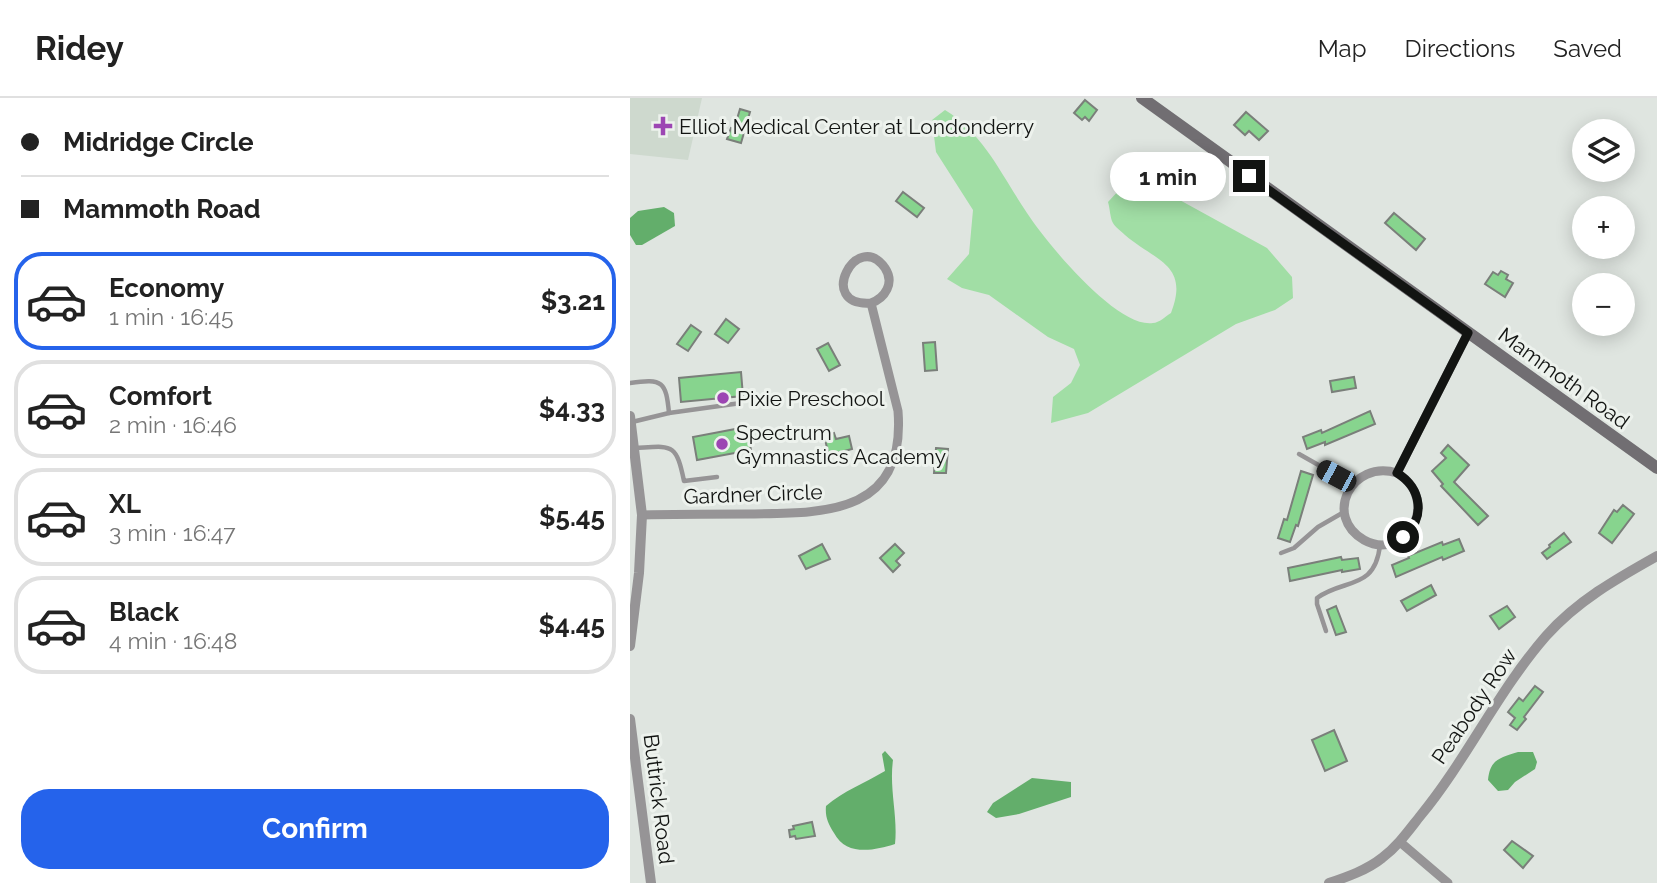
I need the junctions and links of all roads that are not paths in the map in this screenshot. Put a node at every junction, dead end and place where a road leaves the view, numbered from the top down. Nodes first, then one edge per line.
1 (1142, 98) edge
2 (871, 303) junction
3 (1468, 333) junction
4 (630, 383) edge
5 (741, 403) dead end
6 (669, 413) junction
7 (631, 419) edge
8 (635, 447) junction
9 (1299, 454) dead end
10 (1657, 468) edge
11 (1397, 473) junction
12 (717, 477) dead end
13 (1352, 484) junction
14 (1345, 512) junction
15 (642, 514) junction
16 (1381, 544) junction
17 (1282, 553) dead end
18 (1657, 556) edge
19 (1326, 631) dead end
20 (630, 646) edge
21 (630, 719) edge
22 (1400, 842) junction
23 (651, 883) edge
24 (1329, 883) edge
25 (1448, 883) edge

1 - 3 main road, Mammoth Road
2 - 2 street
2 - 15 street, Gardner Circle
3 - 10 main road, Mammoth Road
3 - 11 street
4 - 6 lane
5 - 6 lane
6 - 7 lane
7 - 8 street
8 - 12 lane
8 - 15 street
9 - 13 lane
11 - 13 street
11 - 16 street
13 - 14 street
14 - 16 street
14 - 17 lane
15 - 20 street
16 - 19 lane
18 - 22 street, Peabody Row
21 - 23 street, Buttrick Road
22 - 24 street, Peabody Row
22 - 25 street

